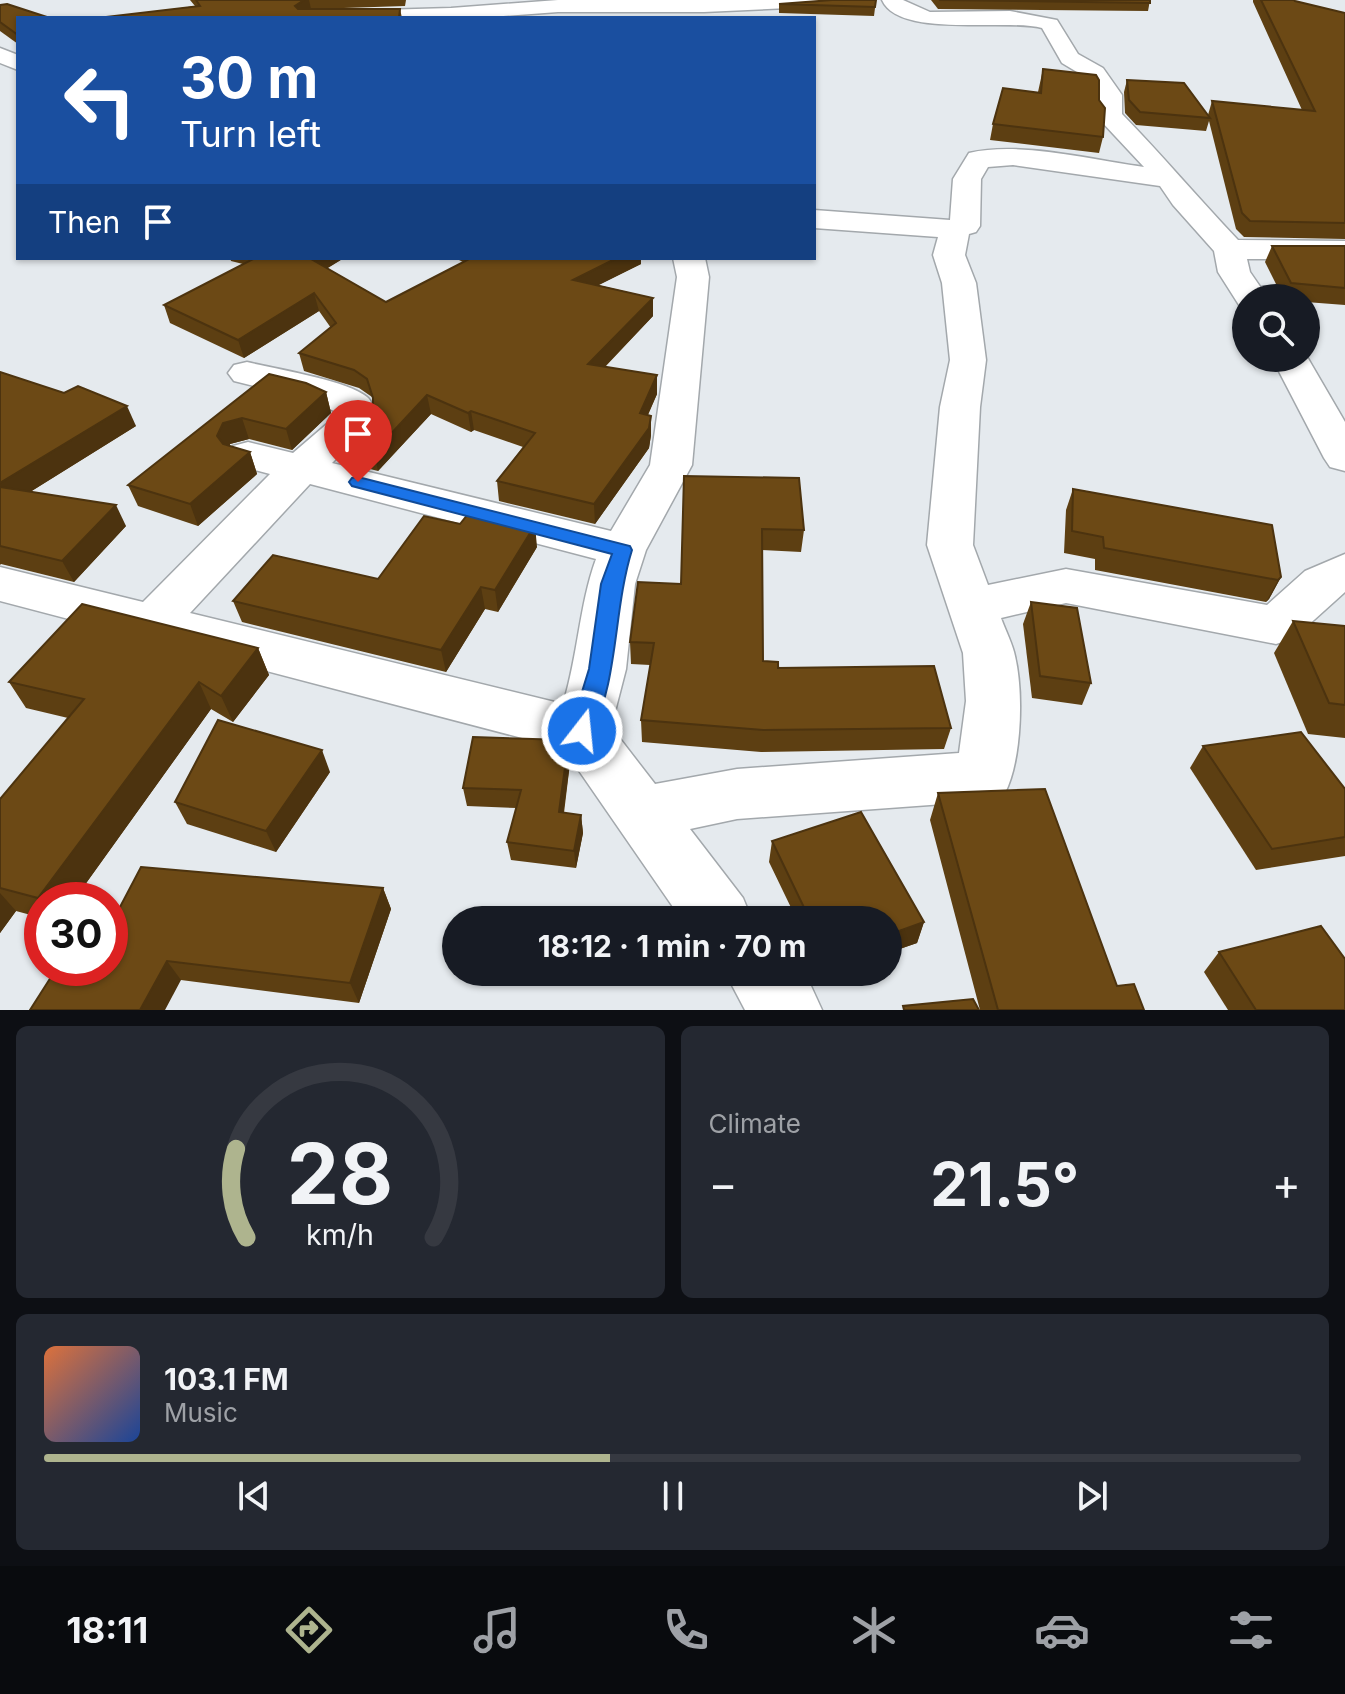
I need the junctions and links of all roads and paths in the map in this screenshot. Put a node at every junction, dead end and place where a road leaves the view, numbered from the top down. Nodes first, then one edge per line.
1 (831, 0) edge
2 (921, 0) edge
3 (884, 1) edge
4 (560, 8) edge
5 (348, 16) edge
6 (1170, 179) junction
7 (816, 219) edge
8 (955, 229) junction
9 (1229, 249) junction
10 (1345, 250) edge
11 (689, 260) edge
12 (1242, 284) edge
13 (1298, 372) edge
14 (247, 373) dead end
15 (248, 455) edge
16 (1345, 458) edge
17 (299, 467) junction
18 (623, 550) junction
19 (1345, 571) edge
20 (0, 584) edge
21 (972, 606) junction
22 (152, 624) junction
23 (582, 731) junction
24 (640, 813) junction
25 (710, 906) edge
26 (769, 986) edge
27 (787, 1010) edge

1 - 4 street
2 - 3 street
3 - 6 street
4 - 5 street
6 - 8 street
6 - 9 street
7 - 8 street
8 - 21 street
9 - 10 street
9 - 12 street
11 - 18 street
13 - 16 street
14 - 17 street
15 - 17 street
17 - 18 street
17 - 22 street
18 - 23 street
19 - 21 street
20 - 22 street
21 - 24 street
22 - 23 street
23 - 24 street
24 - 25 street
26 - 27 street

